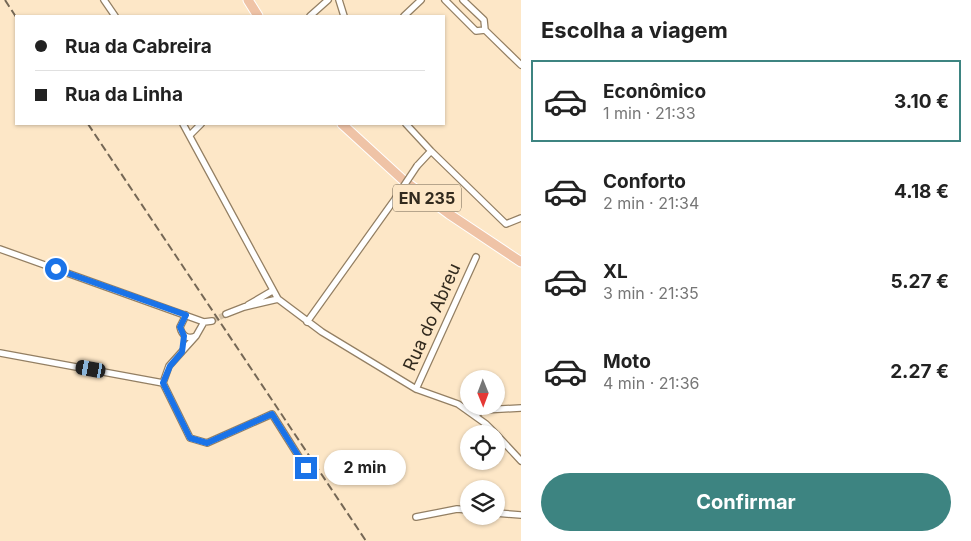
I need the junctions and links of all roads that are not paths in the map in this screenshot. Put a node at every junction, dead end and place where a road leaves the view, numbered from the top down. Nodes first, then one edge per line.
1 (104, 0) edge
2 (248, 0) edge
3 (328, 0) edge
4 (339, 0) edge
5 (421, 0) edge
6 (445, 0) edge
7 (463, 0) edge
8 (114, 15) edge
9 (257, 15) edge
10 (311, 15) edge
11 (344, 15) edge
12 (405, 15) edge
13 (485, 30) junction
14 (521, 65) edge
15 (184, 125) edge
16 (200, 125) edge
17 (343, 125) edge
18 (407, 125) edge
19 (190, 135) junction
20 (431, 151) junction
21 (521, 218) edge
22 (0, 249) edge
23 (476, 257) dead end
24 (521, 262) edge
25 (272, 291) junction
26 (278, 300) junction
27 (244, 307) junction
28 (226, 314) tunnel mouth
29 (186, 315) junction
30 (212, 321) tunnel mouth
31 (204, 322) junction
32 (308, 322) junction
33 (184, 336) junction
34 (196, 336) junction
35 (182, 352) junction
36 (0, 353) edge
37 (163, 383) junction
38 (416, 389) junction
39 (460, 405) edge
40 (521, 408) edge
41 (505, 409) edge
42 (474, 415) edge
43 (487, 425) edge
44 (505, 444) edge
45 (521, 461) edge
46 (306, 468) dead end
47 (460, 509) edge
48 (505, 514) edge
49 (521, 515) edge
50 (416, 517) dead end

1 - 8 street
2 - 9 main road
3 - 10 street
4 - 11 street
5 - 12 street
6 - 13 street
7 - 13 street
13 - 14 street
15 - 19 street
16 - 19 street
17 - 24 main road, EN 235
18 - 20 street
19 - 25 street
20 - 21 street
20 - 32 street, bridge
22 - 29 street
23 - 38 street, Rua do Abreu
25 - 26 street
25 - 27 street
26 - 27 street
26 - 32 street
27 - 28 street
29 - 31 street
29 - 33 street
30 - 31 street
31 - 34 street
32 - 38 street
33 - 34 street
33 - 35 street
34 - 35 street
35 - 37 street
36 - 37 street
37 - 46 street
38 - 39 street
40 - 41 street
42 - 43 street
44 - 45 street
47 - 50 street
48 - 49 street

